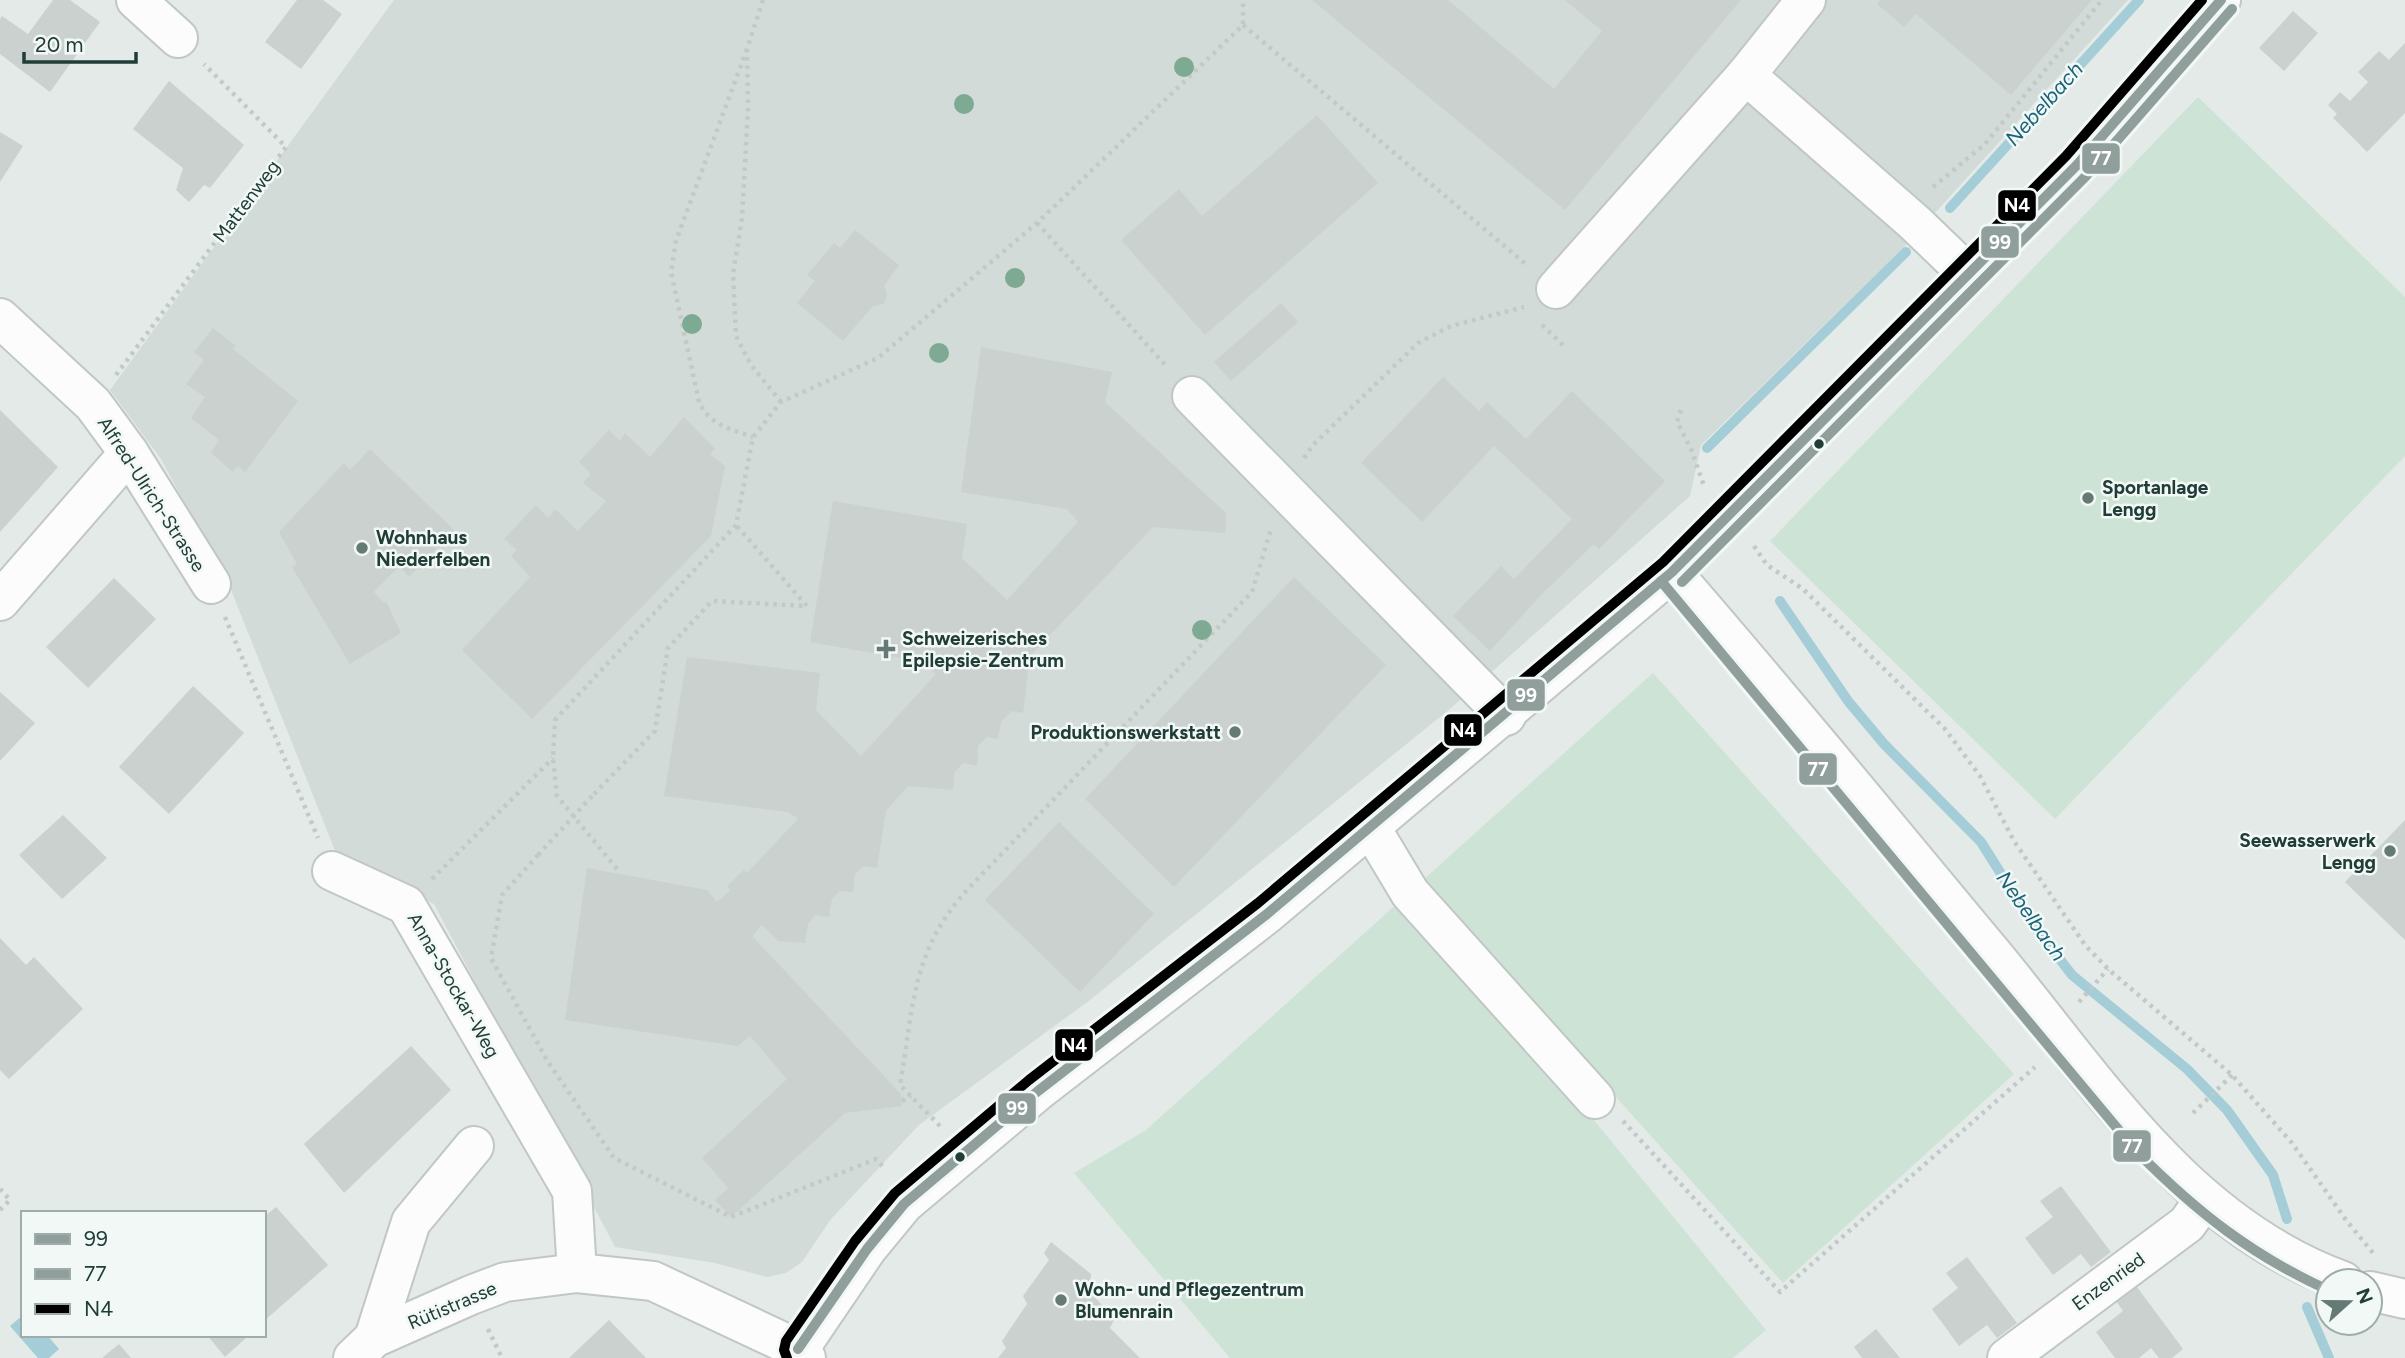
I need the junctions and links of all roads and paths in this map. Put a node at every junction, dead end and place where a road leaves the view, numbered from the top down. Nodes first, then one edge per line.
1 (136, 0) edge
2 (763, 0) edge
3 (1244, 0) edge
4 (1805, 0) edge
5 (2102, 0) edge
6 (2221, 0) edge
7 (1243, 25) junction
8 (178, 38) joint
9 (747, 49) junction
10 (1746, 75) junction
11 (1932, 187) dead end
12 (1037, 223) junction
13 (1968, 274) junction
14 (1556, 289) junction
15 (0, 318) edge
16 (1549, 332) dead end
17 (1564, 346) dead end
18 (114, 378) dead end
19 (1192, 396) joint
20 (781, 402) junction
21 (1681, 410) dead end
22 (753, 437) junction
23 (129, 453) junction
24 (1283, 491) junction
25 (1706, 494) dead end
26 (736, 525) junction
27 (1754, 546) dead end
28 (1672, 572) junction
29 (211, 584) joint
30 (0, 601) edge
31 (1506, 716) junction
32 (553, 758) junction
33 (1371, 828) junction
34 (617, 869) dead end
35 (332, 871) joint
36 (406, 905) junction
37 (2108, 969) junction
38 (2077, 1004) dead end
39 (2026, 1075) dead end
40 (2232, 1075) junction
41 (911, 1096) junction
42 (1595, 1099) joint
43 (902, 1101) dead end
44 (2193, 1113) dead end
45 (942, 1128) dead end
46 (474, 1146) dead end
47 (890, 1175) dead end
48 (0, 1189) edge
49 (2204, 1200) junction
50 (0, 1210) edge
51 (2314, 1267) edge
52 (2371, 1267) edge
53 (577, 1273) junction
54 (2384, 1283) edge
55 (2405, 1299) edge
56 (485, 1324) dead end
57 (363, 1348) edge
58 (799, 1355) edge
59 (502, 1358) edge
60 (2007, 1358) edge

1 - 8 street
2 - 9 path
3 - 7 path
4 - 10 street
5 - 11 path
6 - 13 street
7 - 12 path
7 - 14 path
8 - 18 path, Mattenweg
9 - 20 path
9 - 22 path
10 - 13 street
10 - 14 street
12 - 19 path
12 - 20 path
13 - 28 street
14 - 24 path
15 - 23 street, Alfred-Ulrich-Strasse
16 - 17 path
19 - 24 street
20 - 22 path
21 - 25 path
22 - 26 path
23 - 29 street, Alfred-Ulrich-Strasse
23 - 30 street
24 - 31 street
24 - 41 path
26 - 32 path
26 - 47 path, bridge
27 - 37 path
28 - 31 street
28 - 49 street
29 - 35 path
31 - 33 street
32 - 34 path
32 - 36 path
33 - 42 street
33 - 58 street
35 - 36 street, Anna-Stockar-Weg
36 - 53 street, Anna-Stockar-Weg
37 - 38 path
37 - 40 path
39 - 42 path
40 - 44 path
40 - 52 path
41 - 43 path
41 - 45 path
46 - 57 street
48 - 50 path
49 - 51 street
49 - 60 street, Enzenried
53 - 57 street, Rütistrasse
53 - 58 street, Rütistrasse
54 - 55 street
56 - 59 path

